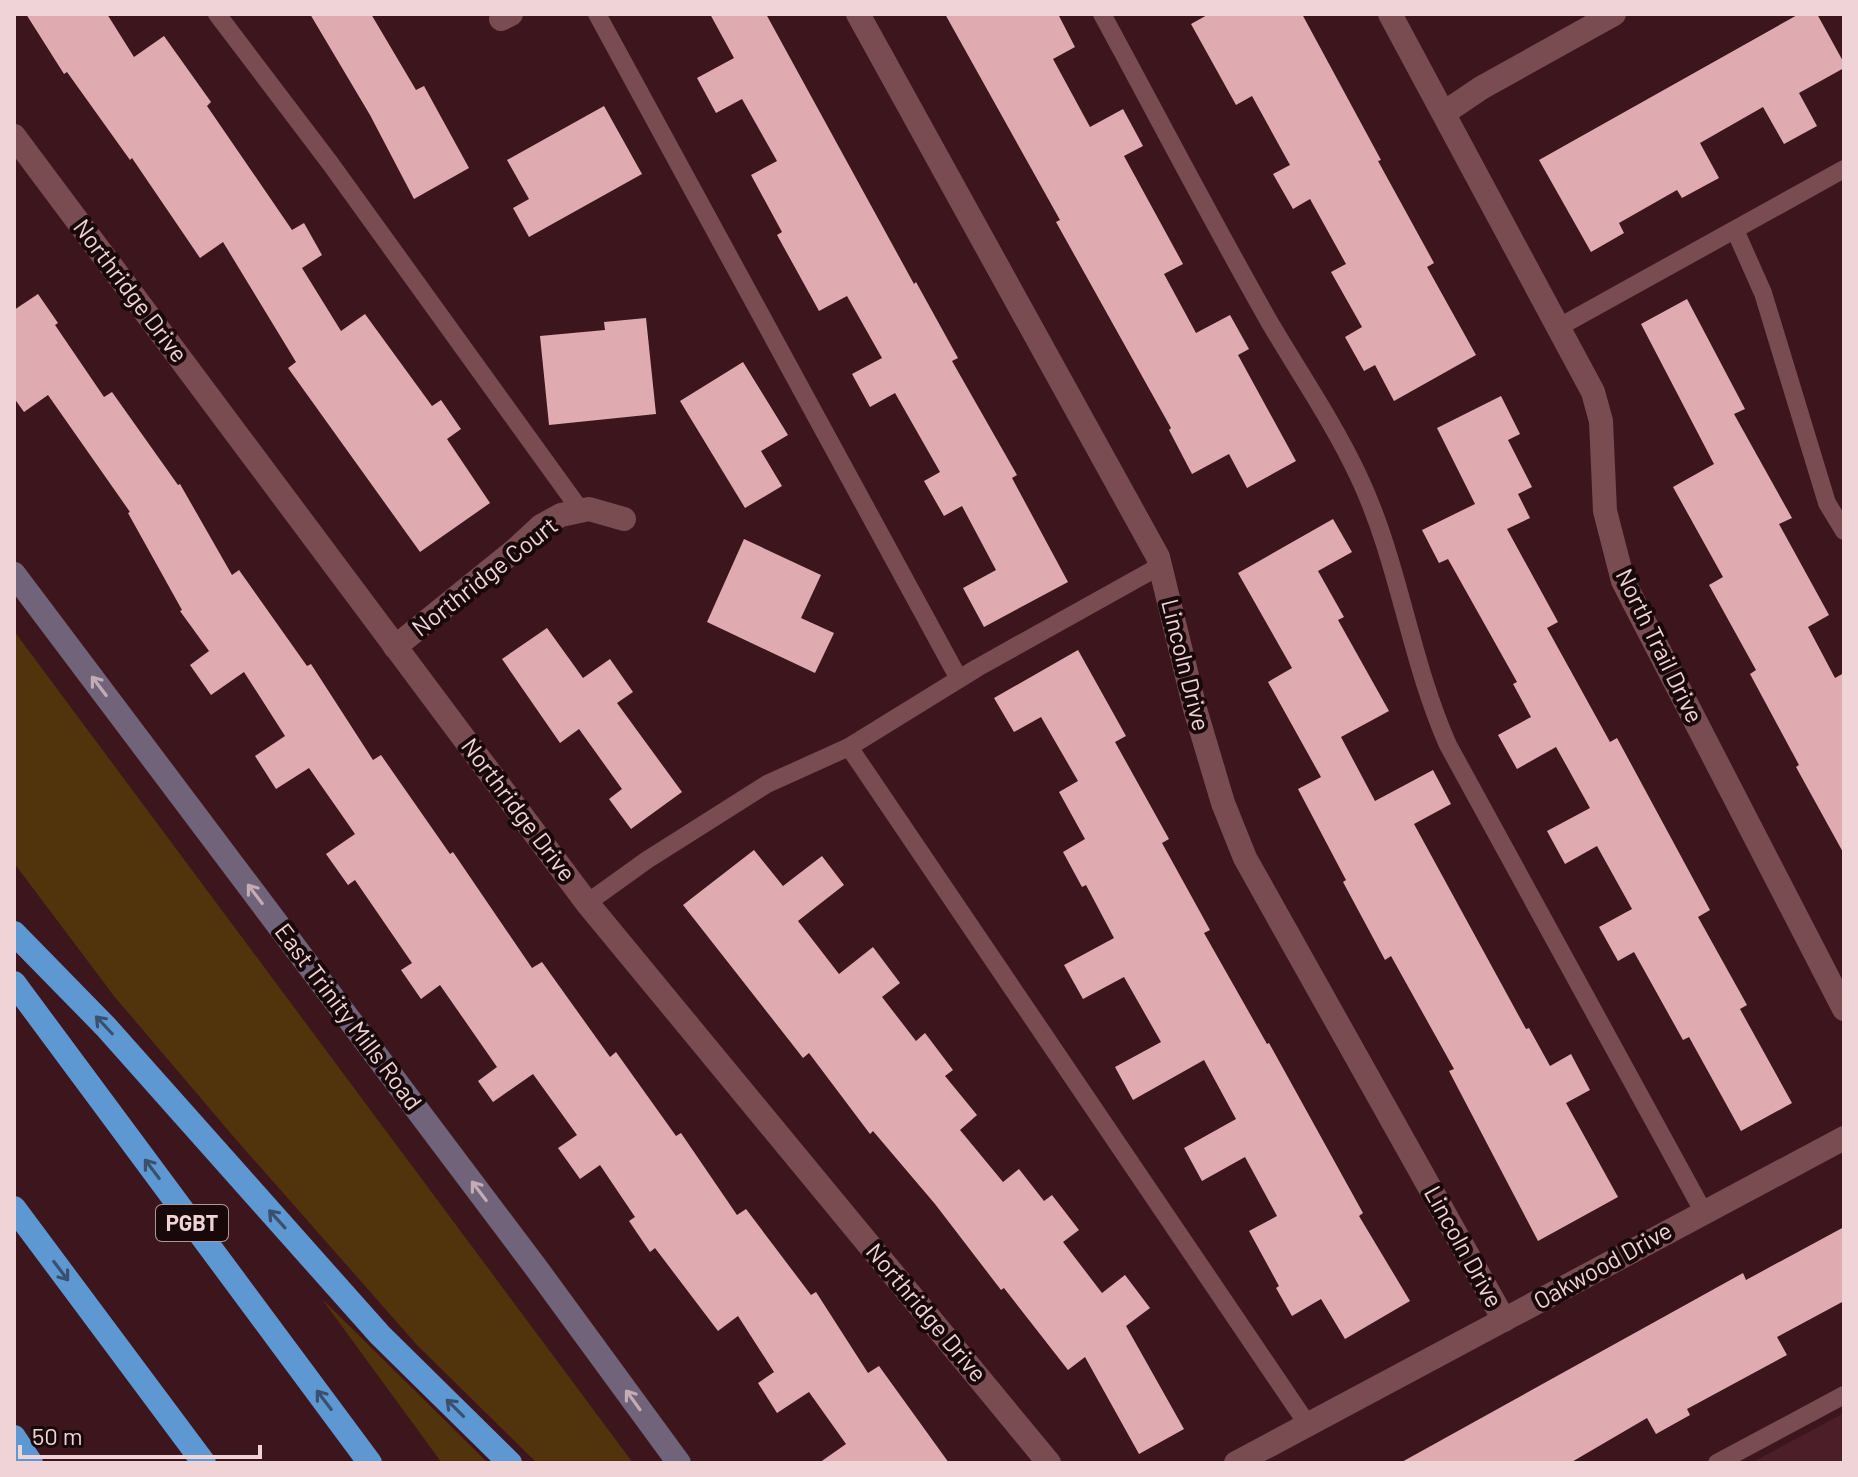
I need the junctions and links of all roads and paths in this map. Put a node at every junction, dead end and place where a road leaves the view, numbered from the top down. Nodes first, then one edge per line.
1 (217, 14) edge
2 (597, 14) edge
3 (858, 14) edge
4 (1102, 14) edge
5 (1390, 14) edge
6 (1614, 14) edge
7 (1444, 113) junction
8 (14, 136) edge
9 (1844, 169) edge
10 (1735, 230) junction
11 (1559, 327) junction
12 (581, 511) junction
13 (624, 519) dead end
14 (1844, 531) edge
15 (1160, 566) junction
16 (14, 574) edge
17 (395, 647) junction
18 (959, 679) junction
19 (849, 747) junction
20 (587, 903) junction
21 (14, 933) edge
22 (14, 983) edge
23 (1844, 1009) edge
24 (1844, 1138) edge
25 (14, 1208) edge
26 (1703, 1211) junction
27 (1504, 1320) junction
28 (1844, 1395) edge
29 (1308, 1425) junction
30 (14, 1437) edge
31 (31, 1463) edge
32 (204, 1463) edge
33 (370, 1463) edge
34 (510, 1463) edge
35 (679, 1463) edge
36 (1049, 1463) edge
37 (1236, 1463) edge
38 (1717, 1463) edge

1 - 12 lane
2 - 18 lane
3 - 15 street, Lincoln Drive
4 - 26 lane
5 - 7 street, North Trail Drive
6 - 7 street
7 - 11 street, North Trail Drive
8 - 17 street, Northridge Drive
9 - 10 lane
10 - 11 lane
10 - 14 lane
11 - 23 street, North Trail Drive
12 - 13 street, Northridge Court
12 - 17 street, Northridge Court
15 - 18 lane
15 - 27 street, Lincoln Drive
35 -> 16 main road, East Trinity Mills Road
17 - 20 street, Northridge Drive
18 - 19 lane
19 - 20 lane
19 - 29 lane
20 - 36 street, Northridge Drive
34 -> 21 highway
33 -> 22 highway, PGBT
24 - 26 street, Oakwood Drive
25 -> 32 highway
26 - 27 street, Oakwood Drive
27 - 29 street, Oakwood Drive
28 - 38 lane
29 - 37 street, Oakwood Drive
30 - 31 highway

